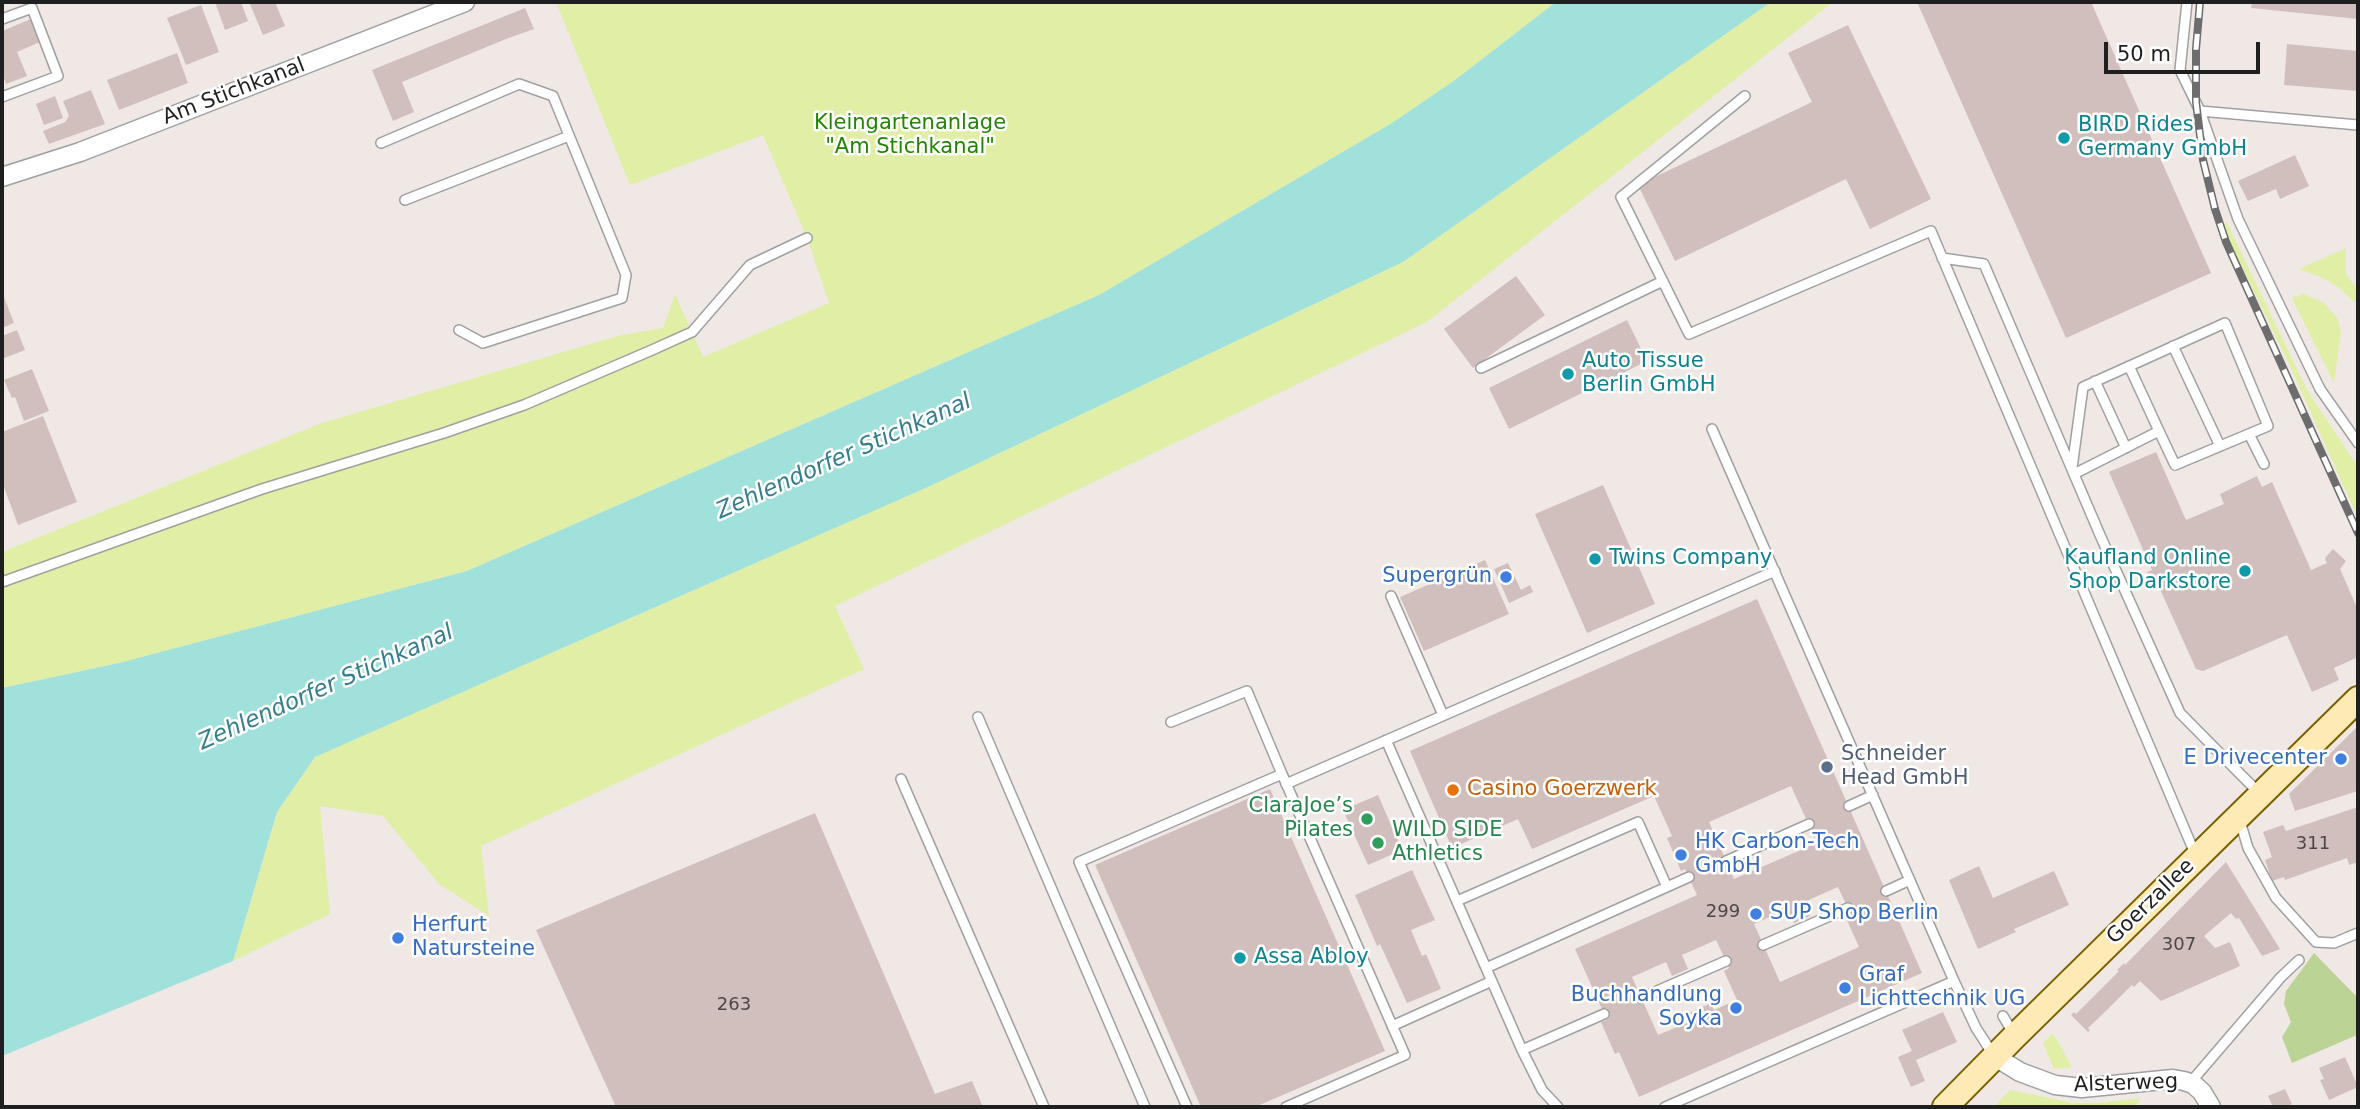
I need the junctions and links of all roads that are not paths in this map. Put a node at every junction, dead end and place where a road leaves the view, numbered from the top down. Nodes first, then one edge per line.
1 (465, 2) edge
2 (2187, 2) edge
3 (2, 19) edge
4 (1745, 96) dead end
5 (2, 97) edge
6 (2200, 111) junction
7 (2358, 125) edge
8 (569, 136) junction
9 (381, 143) dead end
10 (2, 177) edge
11 (405, 200) dead end
12 (807, 238) dead end
13 (1942, 258) junction
14 (1663, 281) junction
15 (459, 330) dead end
16 (2173, 346) junction
17 (2129, 366) junction
18 (1481, 368) dead end
19 (2095, 381) junction
20 (1712, 429) dead end
21 (2160, 431) junction
22 (2249, 434) junction
23 (2358, 443) edge
24 (2220, 446) junction
25 (2126, 448) junction
26 (2264, 464) dead end
27 (2073, 472) junction
28 (1775, 571) junction
29 (2, 582) edge
30 (1391, 596) dead end
31 (2358, 699) edge
32 (1443, 715) junction
33 (978, 717) dead end
34 (1171, 722) dead end
35 (1386, 740) junction
36 (1282, 774) junction
37 (901, 779) dead end
38 (1286, 783) junction
39 (2260, 794) junction
40 (1873, 796) junction
41 (1849, 806) dead end
42 (2238, 816) junction
43 (1809, 824) dead end
44 (2196, 857) junction
45 (1726, 861) dead end
46 (1689, 877) dead end
47 (1910, 880) junction
48 (1667, 887) junction
49 (1886, 891) dead end
50 (1457, 901) junction
51 (1848, 908) dead end
52 (2358, 933) edge
53 (1763, 944) dead end
54 (2299, 960) dead end
55 (1726, 961) dead end
56 (1486, 968) junction
57 (1492, 981) junction
58 (1954, 981) junction
59 (1641, 998) dead end
60 (1604, 1014) dead end
61 (1392, 1026) junction
62 (1522, 1050) junction
63 (1994, 1056) junction
64 (2190, 1083) junction
65 (1044, 1107) edge
66 (1145, 1107) edge
67 (1187, 1107) edge
68 (1286, 1107) edge
69 (1558, 1107) edge
70 (1665, 1107) edge
71 (1945, 1107) edge
72 (2211, 1107) edge

1 - 10 street, Am Stichkanal
2 - 6 lane
3 - 5 lane
4 - 14 lane
6 - 7 lane
6 - 23 lane
8 - 9 lane
8 - 11 lane
8 - 15 lane
12 - 29 lane
13 - 14 lane
13 - 27 lane
13 - 44 lane
14 - 18 lane
16 - 17 lane
16 - 22 lane
16 - 24 lane
17 - 19 lane
17 - 21 lane
19 - 25 lane
19 - 27 lane
20 - 28 lane
21 - 24 lane
21 - 25 lane
22 - 24 lane
22 - 26 lane
25 - 27 lane
27 - 39 lane
28 - 32 lane
28 - 40 lane
30 - 32 lane
31 - 39 main road, Goerzallee
32 - 35 lane
33 - 66 lane
34 - 36 lane
35 - 38 lane
35 - 50 lane
36 - 38 lane
36 - 67 lane
37 - 65 lane
38 - 61 lane
39 - 42 main road, Goerzallee
40 - 41 lane
40 - 47 lane
42 - 44 main road, Goerzallee
42 - 52 lane
43 - 45 lane
44 - 63 main road, Goerzallee
46 - 48 lane
47 - 49 lane
47 - 58 lane
48 - 50 lane
48 - 56 lane
50 - 56 lane
51 - 53 lane
54 - 64 lane
55 - 59 lane
56 - 57 lane
57 - 61 lane
57 - 62 lane
58 - 63 lane
58 - 70 lane
60 - 62 lane
61 - 68 lane
62 - 69 lane
63 - 64 street, Alsterweg
63 - 71 main road, Goerzallee
64 - 72 street, Alsterweg

